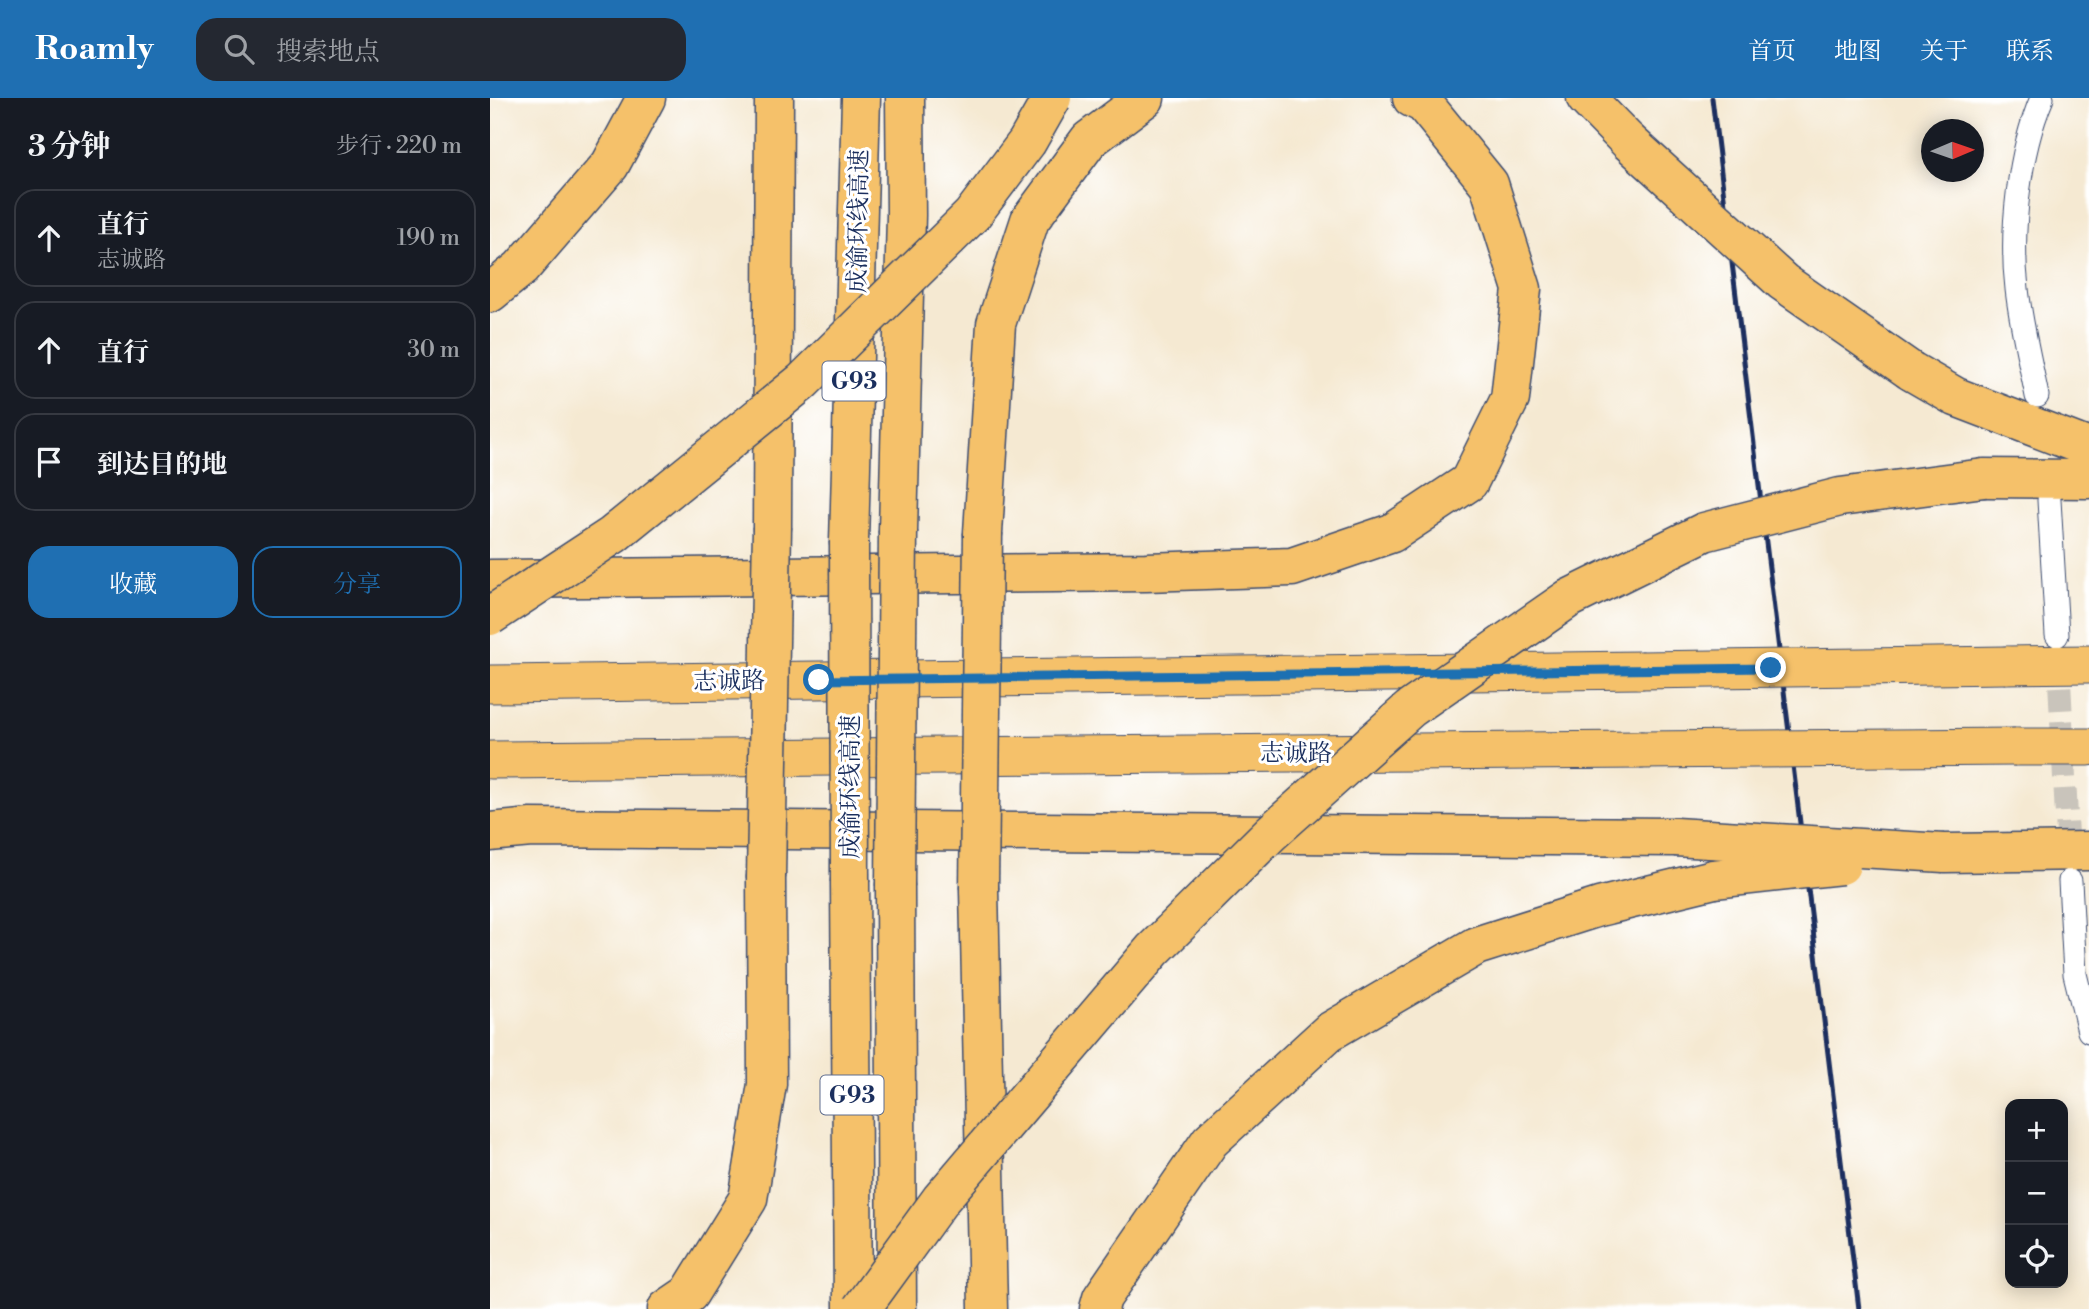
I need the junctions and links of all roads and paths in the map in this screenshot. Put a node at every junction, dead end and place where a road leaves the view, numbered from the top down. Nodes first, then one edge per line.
1 (646, 98) edge
2 (774, 98) edge
3 (861, 98) edge
4 (905, 98) edge
5 (1052, 98) edge
6 (1145, 98) edge
7 (1412, 98) edge
8 (1586, 98) edge
9 (2042, 98) edge
10 (490, 293) edge
11 (2037, 396) dead end
12 (2089, 448) edge
13 (2089, 479) edge
14 (2049, 500) dead end
15 (490, 579) edge
16 (490, 616) edge
17 (2057, 635) tunnel mouth
18 (2089, 664) edge
19 (490, 684) edge
20 (2089, 747) edge
21 (490, 760) edge
22 (490, 832) edge
23 (1944, 853) junction
24 (2080, 866) edge
25 (2089, 1031) edge
26 (667, 1309) edge
27 (853, 1309) edge
28 (861, 1309) edge
29 (897, 1309) edge
30 (988, 1309) edge
31 (1099, 1309) edge

1 - 10 highway
2 - 26 highway, bridge
3 - 27 highway, 成渝环线高速 / G93, bridge
4 - 29 highway, 成渝环线高速 / G93, bridge
5 - 16 highway, bridge
6 - 30 highway, bridge
7 - 15 highway
8 - 12 highway, bridge
9 - 11 street
13 - 28 highway, bridge
14 - 17 street
18 - 19 main road, 志诚路, bridge
20 - 21 main road, 志诚路, bridge
22 - 23 highway, bridge
23 - 24 highway
23 - 31 highway, bridge
24 - 25 street

